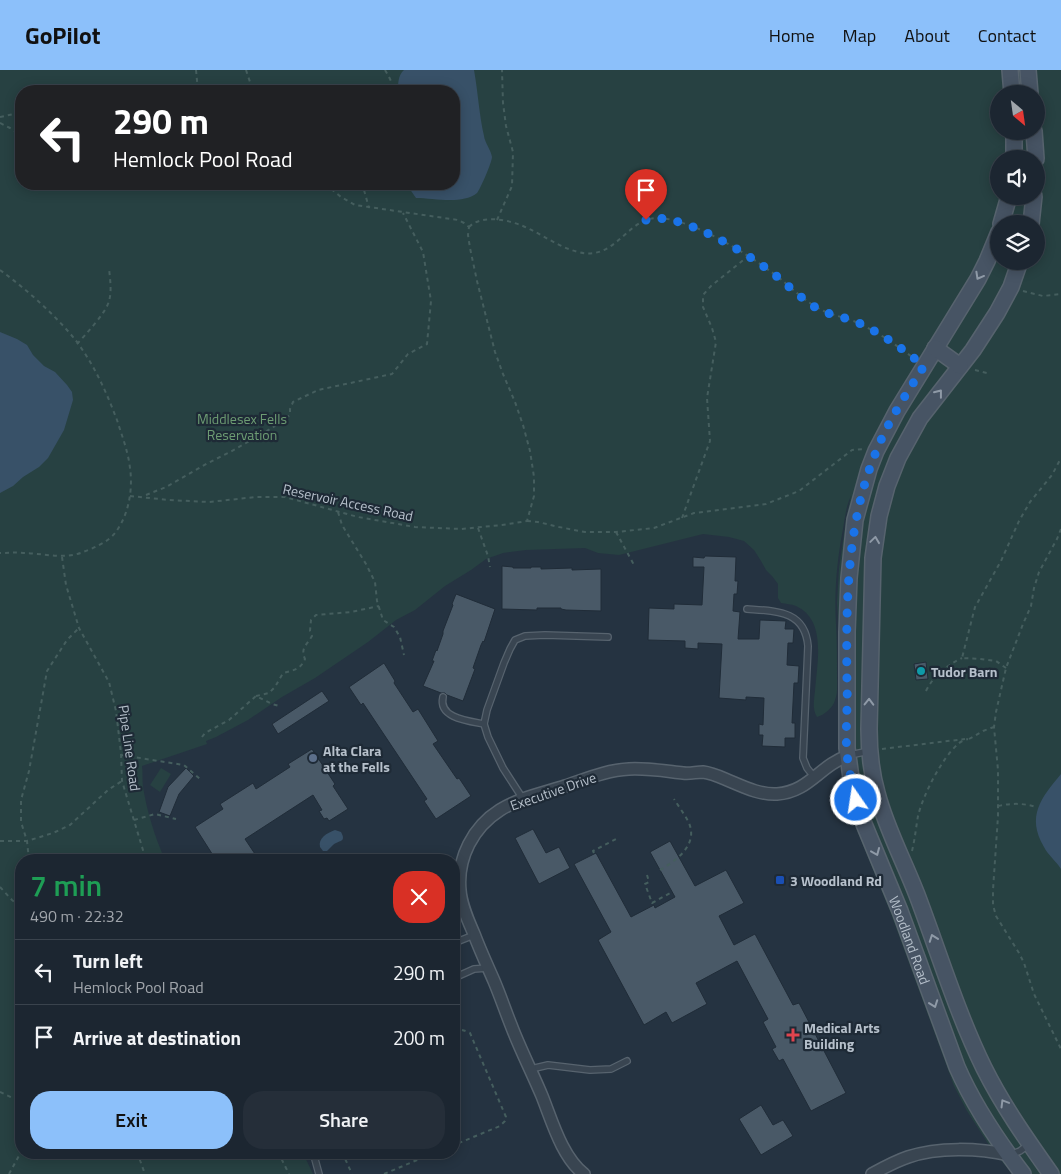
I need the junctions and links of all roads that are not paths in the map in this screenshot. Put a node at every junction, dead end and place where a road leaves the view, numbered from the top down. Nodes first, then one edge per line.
1 (1010, 70) edge
2 (1028, 70) edge
3 (1011, 85) edge
4 (1029, 85) edge
5 (990, 254) edge
6 (1017, 270) edge
7 (935, 348) junction
8 (960, 366) junction
9 (747, 609) dead end
10 (608, 637) dead end
11 (442, 697) dead end
12 (484, 724) junction
13 (869, 751) junction
14 (848, 756) junction
15 (815, 778) junction
16 (523, 800) junction
17 (474, 935) junction
18 (460, 940) edge
19 (488, 968) junction
20 (460, 975) edge
21 (626, 1061) dead end
22 (531, 1069) junction
23 (1030, 1144) junction
24 (1008, 1155) junction
25 (315, 1159) edge
26 (320, 1174) edge
27 (584, 1174) edge
28 (872, 1174) edge
29 (1023, 1174) edge
30 (1051, 1174) edge

1 - 3 main road
2 - 4 main road
5 -> 7 main road, Woodland Road
6 - 8 main road, Woodland Road
7 - 8 main road
7 - 14 main road, Woodland Road
13 -> 8 main road, Woodland Road
9 - 15 lane
10 - 12 lane
11 - 12 lane
12 - 16 lane
13 - 14 lane
23 -> 13 main road, Woodland Road
14 - 15 street, Executive Drive
14 -> 24 main road, Woodland Road
15 - 16 street, Executive Drive
16 - 17 street, Executive Drive
17 - 18 lane
17 - 19 street, Executive Drive
19 - 20 lane
19 - 22 street, Executive Drive
21 - 22 lane
22 - 27 street, Executive Drive
23 - 24 lane
23 - 30 main road, Woodland Road
24 - 28 street
24 - 29 main road, Woodland Road
25 - 26 lane

